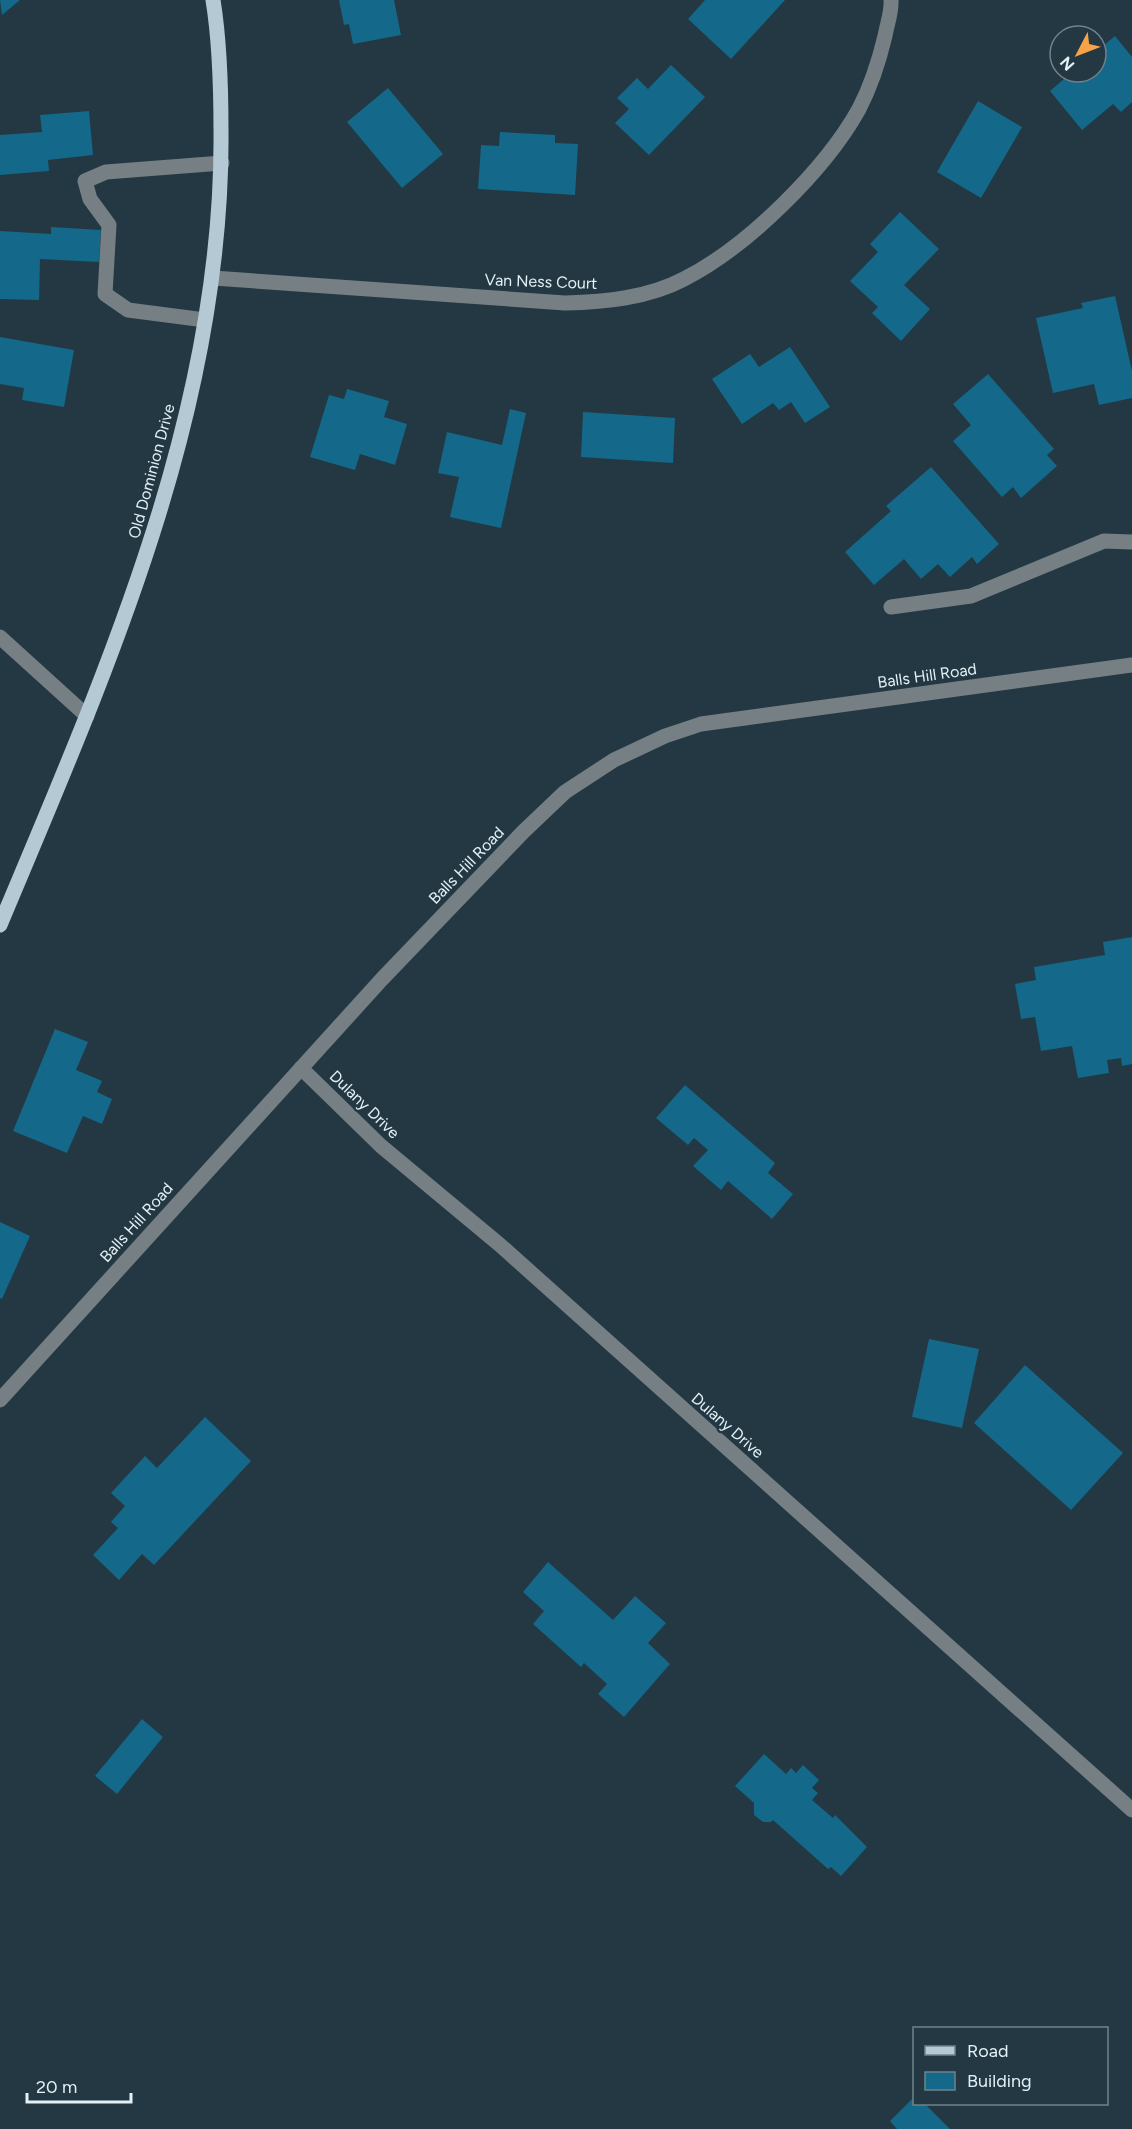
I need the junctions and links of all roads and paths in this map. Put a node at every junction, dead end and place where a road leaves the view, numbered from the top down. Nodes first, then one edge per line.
1 (213, 0) edge
2 (891, 0) edge
3 (222, 163) junction
4 (213, 278) junction
5 (205, 320) junction
6 (1132, 542) edge
7 (891, 607) dead end
8 (0, 636) edge
9 (1132, 665) edge
10 (87, 716) junction
11 (5, 898) edge
12 (0, 925) edge
13 (301, 1068) junction
14 (0, 1400) edge
15 (1132, 1810) edge

1 - 3 main road, Old Dominion Drive
2 - 4 street, Van Ness Court
3 - 4 main road, Old Dominion Drive
3 - 5 street
4 - 5 main road, Old Dominion Drive
5 - 10 main road, Old Dominion Drive
6 - 7 street
8 - 10 street
9 - 13 street, Balls Hill Road
10 - 11 main road, Old Dominion Drive
11 - 12 main road, Old Dominion Drive
13 - 14 street, Balls Hill Road
13 - 15 street, Dulany Drive

